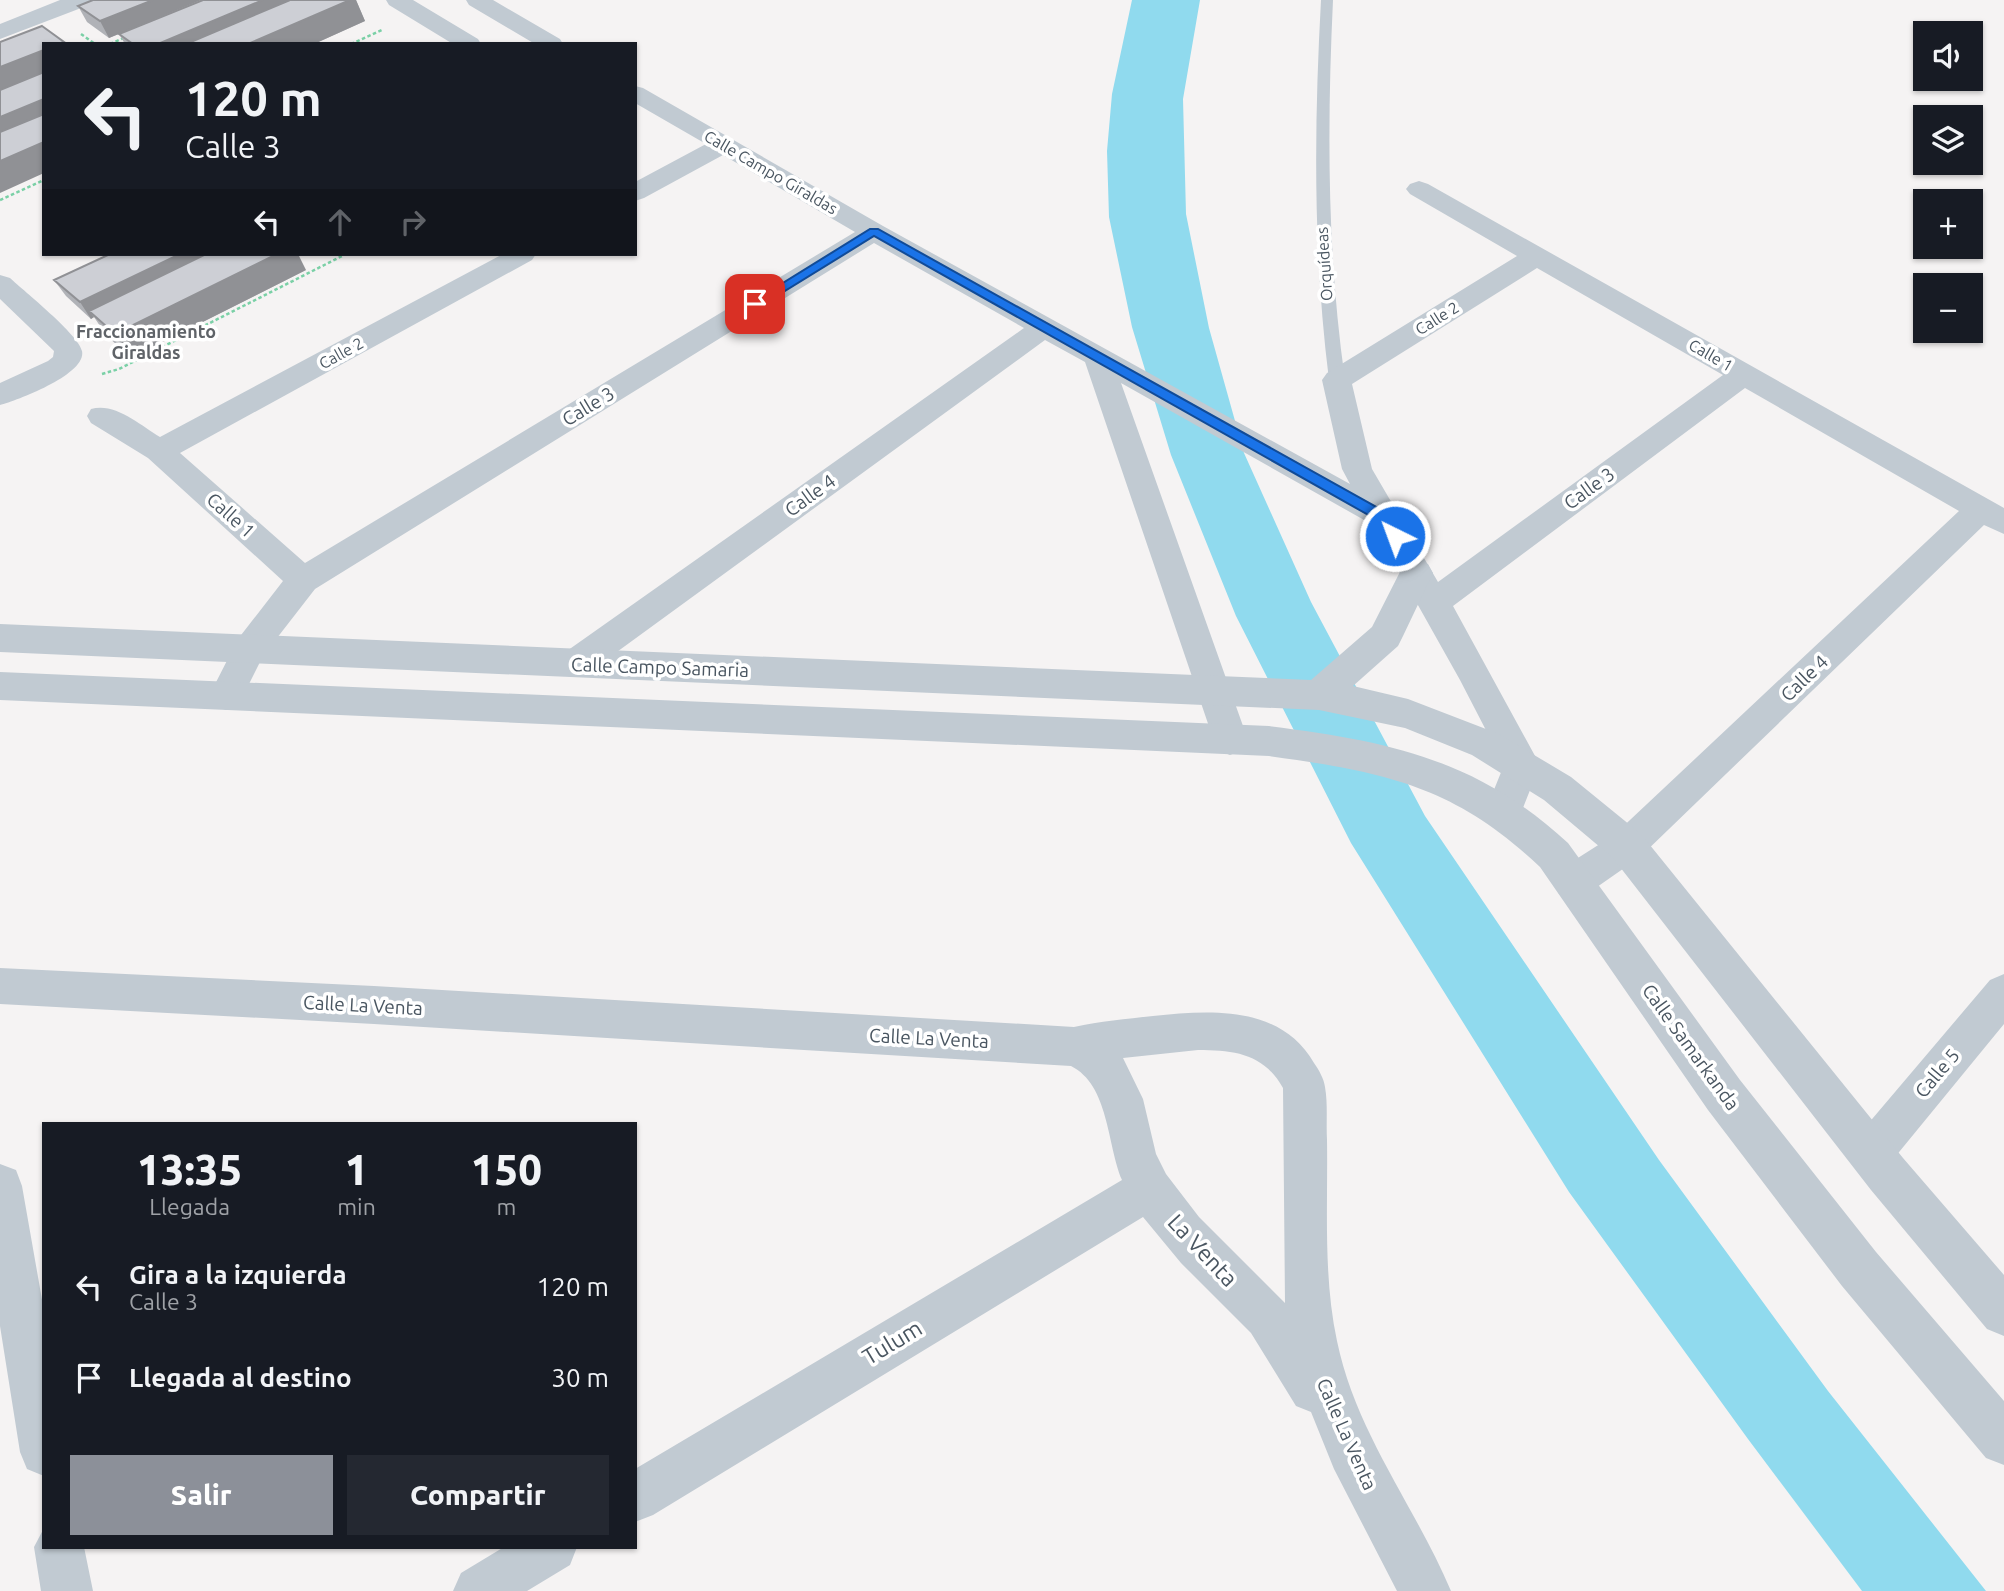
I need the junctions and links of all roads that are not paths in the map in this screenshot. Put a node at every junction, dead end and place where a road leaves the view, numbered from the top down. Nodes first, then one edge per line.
1 (81, 0) edge
2 (397, 0) edge
3 (477, 0) edge
4 (1328, 0) edge
5 (0, 32) edge
6 (467, 42) edge
7 (549, 42) edge
8 (637, 94) edge
9 (723, 145) junction
10 (1419, 189) dead end
11 (637, 191) edge
12 (874, 232) junction
13 (519, 256) edge
14 (1537, 256) junction
15 (0, 284) edge
16 (1044, 327) junction
17 (1097, 356) junction
18 (1744, 374) junction
19 (1338, 380) junction
20 (0, 395) edge
21 (102, 416) dead end
22 (159, 451) junction
23 (1992, 516) edge
24 (1384, 517) junction
25 (1416, 573) junction
26 (303, 580) junction
27 (1433, 603) junction
28 (0, 638) edge
29 (250, 648) junction
30 (576, 663) junction
31 (0, 687) edge
32 (1214, 690) junction
33 (1319, 695) junction
34 (226, 696) junction
35 (1230, 740) junction
36 (1522, 765) junction
37 (1504, 812) junction
38 (1627, 846) junction
39 (1573, 882) junction
40 (0, 986) edge
41 (2004, 993) edge
42 (1074, 1047) junction
43 (1871, 1153) junction
44 (0, 1185) edge
45 (1150, 1188) junction
46 (2004, 1312) edge
47 (42, 1440) edge
48 (2004, 1440) edge
49 (1352, 1451) junction
50 (637, 1496) edge
51 (59, 1549) edge
52 (549, 1549) edge
53 (66, 1591) edge
54 (479, 1591) edge
55 (1425, 1591) edge

1 - 5 street
2 - 6 street
3 - 7 street
4 - 19 lane, Orquídeas
8 - 9 street, Calle Campo Giraldas
9 - 11 street
9 - 12 street, Calle Campo Giraldas
10 - 14 street, Calle 1
12 - 16 street, Calle Campo Giraldas
12 - 26 street, Calle 3
13 - 22 street, Calle 2
14 - 18 street, Calle 1
14 - 19 street, Calle 2
15 - 20 street
16 - 17 street, Calle Campo Giraldas
16 - 30 street, Calle 4
17 - 24 street, Calle Campo Giraldas
17 - 32 street
18 - 23 street, Calle 1
18 - 27 street, Calle 3
19 - 24 street, Orquídeas
21 - 22 street, Calle 1
22 - 26 street, Calle 1
23 - 38 street, Calle 4
24 - 25 street, Orquídeas
25 - 27 street, Orquídeas
25 - 33 street
26 - 29 street
27 - 36 street, Orquídeas
28 - 29 street, Calle Campo Samaria
29 - 30 street, Calle Campo Samaria
29 - 34 street
30 - 32 street, Calle Campo Samaria
31 - 34 street
32 - 33 street, Calle Campo Samaria
32 - 35 street
33 - 36 street
34 - 35 street
35 - 37 street, Calle Samarkanda
36 - 37 street
36 - 38 street
37 - 39 street, Calle Samarkanda
38 - 39 street, Calle 4
38 - 43 street
39 - 48 street, Calle Samarkanda
40 - 42 street, Calle La Venta
41 - 43 street, Calle 5
42 - 45 street, La Venta
42 - 49 street, Calle La Venta
43 - 46 street
44 - 47 street
45 - 49 street, La Venta
45 - 50 street, Tulum
49 - 55 street, Calle La Venta
51 - 53 street
52 - 54 street

